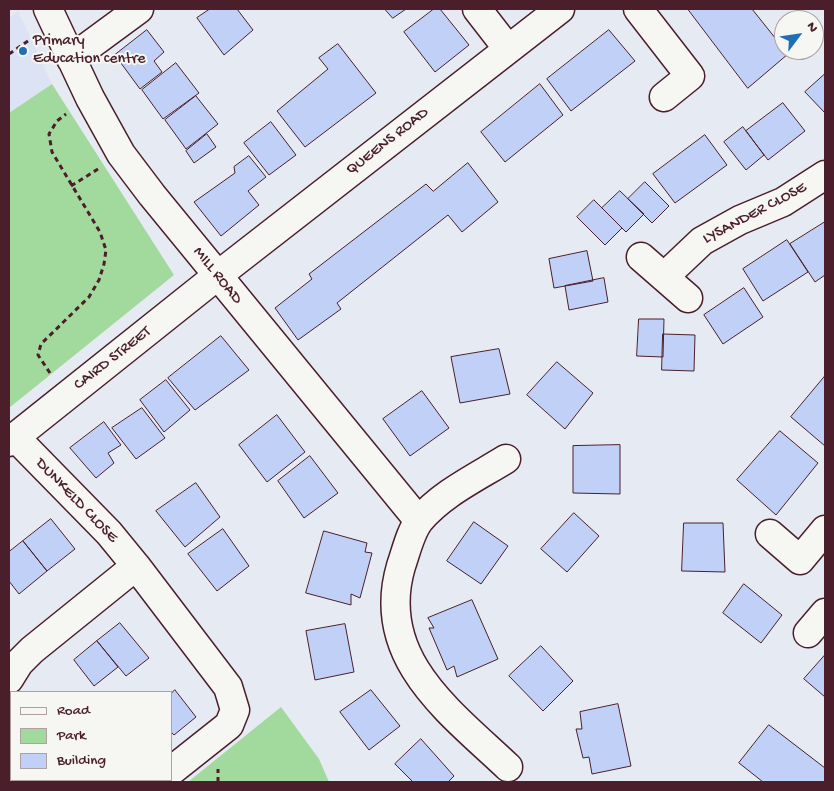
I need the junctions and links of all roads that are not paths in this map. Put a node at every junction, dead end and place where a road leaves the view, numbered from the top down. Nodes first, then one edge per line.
1 (48, 9) edge
2 (139, 9) edge
3 (477, 9) edge
4 (560, 9) edge
5 (638, 9) edge
6 (508, 49) junction
7 (71, 59) junction
8 (664, 97) dead end
9 (825, 175) edge
10 (641, 257) dead end
11 (217, 276) junction
12 (664, 277) junction
13 (688, 298) dead end
14 (12, 439) edge
15 (506, 460) dead end
16 (419, 521) junction
17 (825, 530) edge
18 (770, 534) dead end
19 (136, 566) junction
20 (9, 679) edge
21 (25, 691) edge
22 (508, 767) dead end
23 (172, 770) edge

1 - 7 street, MILL ROAD
2 - 7 street
3 - 6 street
4 - 6 street, QUEENS ROAD
5 - 8 street
6 - 11 street, QUEENS ROAD
7 - 11 street, MILL ROAD
9 - 12 street, LYSANDER CLOSE
10 - 12 street
11 - 14 street, CAIRD STREET
11 - 16 street, MILL ROAD
12 - 13 street
14 - 19 street, DUNKELD CLOSE
15 - 16 street
16 - 22 street
17 - 18 street
19 - 20 street
19 - 23 street, DUNKELD CLOSE
20 - 21 street

